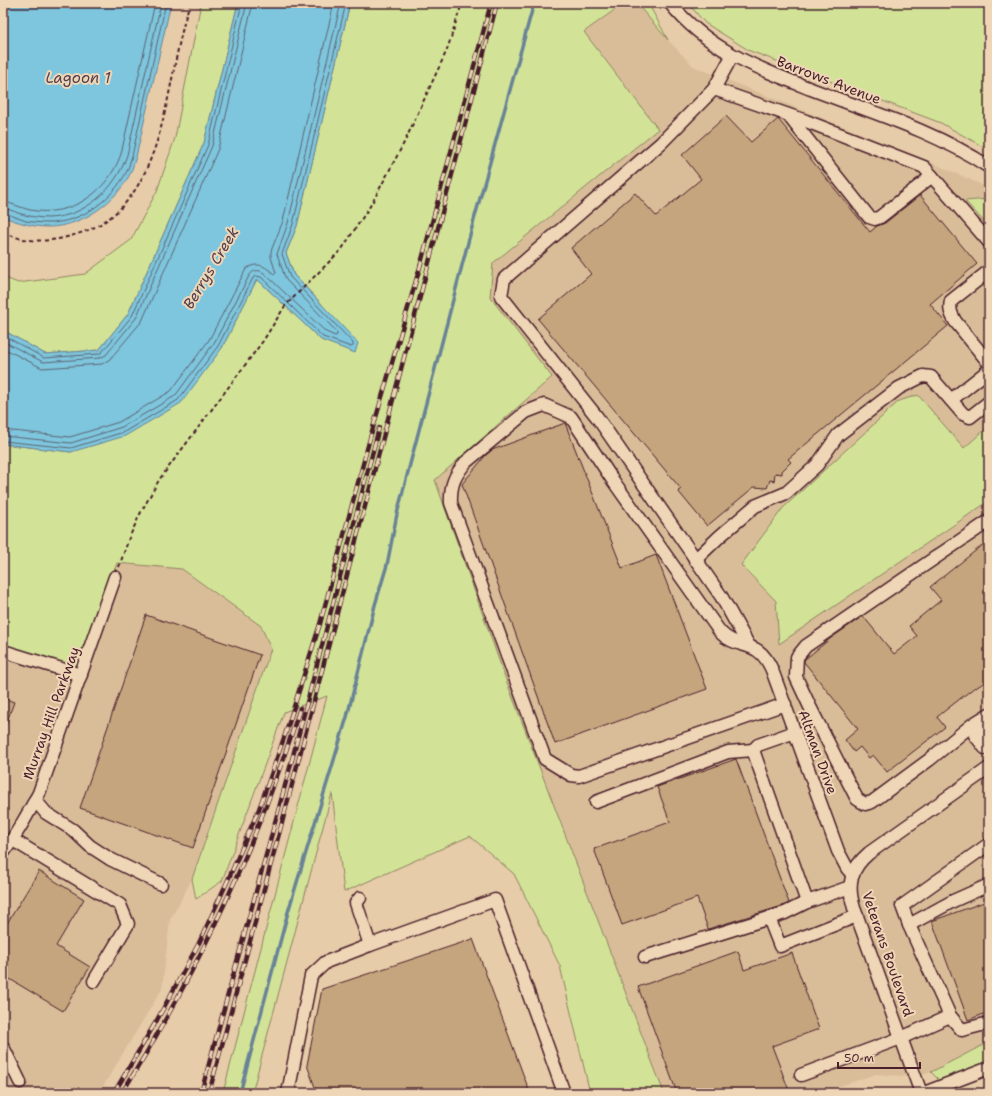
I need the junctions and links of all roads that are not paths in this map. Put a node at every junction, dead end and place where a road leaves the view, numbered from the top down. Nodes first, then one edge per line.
1 (670, 3) edge
2 (732, 56) junction
3 (714, 88) junction
4 (787, 114) junction
5 (989, 167) edge
6 (932, 176) junction
7 (989, 242) edge
8 (989, 271) edge
9 (989, 363) edge
10 (989, 370) edge
11 (951, 400) junction
12 (989, 402) edge
13 (989, 521) edge
14 (695, 560) junction
15 (115, 577) road end
16 (749, 646) junction
17 (3, 651) edge
18 (80, 676) junction
19 (785, 704) junction
20 (989, 714) edge
21 (974, 726) junction
22 (795, 732) junction
23 (989, 734) edge
24 (989, 748) edge
25 (753, 750) junction
26 (989, 768) edge
27 (35, 800) junction
28 (596, 802) dead end
29 (13, 840) junction
30 (989, 844) edge
31 (3, 853) edge
32 (851, 881) junction
33 (162, 884) dead end
34 (989, 885) edge
35 (360, 898) dead end
36 (807, 902) junction
37 (857, 916) junction
38 (769, 918) junction
39 (909, 925) junction
40 (370, 945) junction
41 (645, 957) dead end
42 (94, 981) dead end
43 (950, 1016) junction
44 (989, 1023) edge
45 (901, 1038) junction
46 (3, 1048) edge
47 (989, 1068) edge
48 (801, 1075) dead end
49 (20, 1082) dead end
50 (288, 1093) edge
51 (564, 1093) edge
52 (920, 1093) edge
53 (924, 1093) edge

1 - 2 street, Barrows Avenue
2 - 3 street
2 - 5 street, Barrows Avenue
3 - 4 street
3 - 14 street
4 - 6 street
4 - 6 street
6 - 7 street
8 - 9 street
10 - 11 street
11 - 12 street
11 - 14 street
13 - 21 street
14 - 16 street
15 - 18 street, Murray Hill Parkway
16 - 19 street, Altman Drive
16 - 19 street
17 - 18 street
18 - 27 street, Murray Hill Parkway
19 - 22 street, Altman Drive
20 - 21 street
21 - 23 street
21 - 24 street
22 - 25 street
22 - 32 street, Altman Drive
25 - 28 street
25 - 36 street
26 - 32 street, Veterans Boulevard
27 - 29 street, Murray Hill Parkway
27 - 33 street
29 - 31 street, Murray Hill Parkway
29 - 42 street
30 - 39 street
32 - 36 street
32 - 37 street, Veterans Boulevard
34 - 39 street
35 - 40 street
36 - 38 street
37 - 38 street
37 - 45 street, Veterans Boulevard
38 - 41 street
39 - 43 street
40 - 50 street
40 - 51 street
43 - 44 street
43 - 45 street
45 - 48 street
45 - 52 street, Veterans Boulevard
46 - 49 street
47 - 53 street

